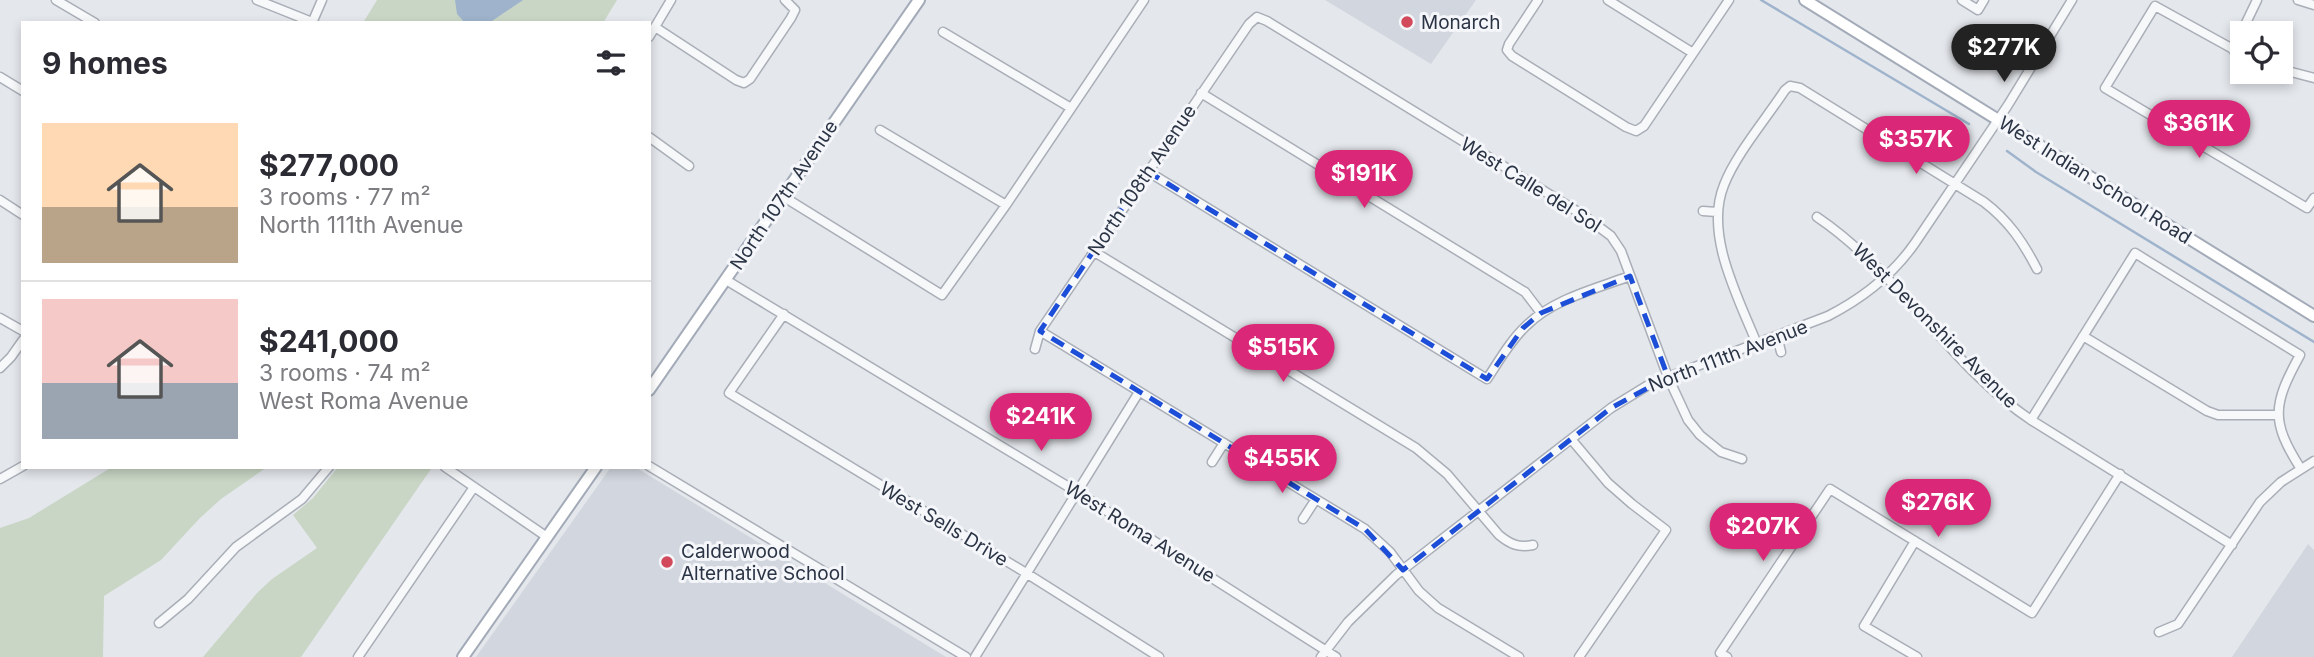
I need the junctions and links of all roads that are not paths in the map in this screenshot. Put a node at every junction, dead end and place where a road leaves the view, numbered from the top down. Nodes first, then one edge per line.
1 (56, 0) edge
2 (257, 0) edge
3 (322, 0) edge
4 (671, 0) edge
5 (785, 0) edge
6 (919, 0) edge
7 (1144, 0) edge
8 (1538, 0) edge
9 (1608, 0) edge
10 (1729, 0) edge
11 (1805, 0) edge
12 (1962, 0) edge
13 (1984, 0) edge
14 (2072, 0) edge
15 (2257, 0) edge
16 (2298, 0) edge
17 (2314, 5) edge
18 (1257, 17) joint
19 (92, 21) edge
20 (310, 21) edge
21 (312, 21) edge
22 (2249, 21) edge
23 (656, 27) junction
24 (943, 32) dead end
25 (651, 34) edge
26 (2230, 48) edge
27 (1693, 52) junction
28 (2293, 72) edge
29 (0, 77) edge
30 (2314, 78) edge
31 (21, 90) edge
32 (1202, 93) junction
33 (1071, 108) junction
34 (1998, 119) junction
35 (880, 130) dead end
36 (651, 138) edge
37 (689, 166) dead end
38 (1147, 171) junction
39 (1956, 184) junction
40 (784, 197) junction
41 (2314, 198) edge
42 (0, 200) edge
43 (1006, 205) junction
44 (1703, 211) dead end
45 (1717, 212) junction
46 (21, 214) edge
47 (1817, 217) dead end
48 (1093, 251) junction
49 (2037, 269) dead end
50 (1630, 276) junction
51 (1887, 276) junction
52 (726, 280) junction
53 (1541, 313) junction
54 (784, 314) junction
55 (2314, 316) edge
56 (0, 318) edge
57 (21, 330) edge
58 (1040, 331) junction
59 (1777, 336) junction
60 (2083, 336) junction
61 (21, 343) edge
62 (1756, 344) junction
63 (1035, 349) dead end
64 (1781, 352) dead end
65 (0, 368) edge
66 (1668, 377) junction
67 (651, 387) edge
68 (1139, 392) junction
69 (2278, 415) junction
70 (2031, 420) junction
71 (1571, 439) junction
72 (1224, 443) junction
73 (1742, 458) dead end
74 (2314, 461) edge
75 (1212, 462) dead end
76 (21, 467) edge
77 (651, 467) edge
78 (327, 469) edge
79 (448, 469) edge
80 (595, 469) edge
81 (2301, 470) junction
82 (2120, 474) junction
83 (0, 479) edge
84 (474, 488) junction
85 (1077, 492) junction
86 (1316, 499) junction
87 (1478, 512) junction
88 (1303, 519) dead end
89 (547, 537) junction
90 (1915, 541) junction
91 (1533, 545) dead end
92 (2232, 545) junction
93 (1403, 570) junction
94 (1026, 573) junction
95 (159, 623) dead end
96 (2159, 632) dead end
97 (1323, 654) edge
98 (1724, 655) edge
99 (358, 657) edge
100 (463, 657) edge
101 (966, 657) edge
102 (975, 657) edge
103 (1159, 657) edge
104 (1336, 657) edge
105 (1519, 657) edge
106 (1579, 657) edge
107 (1917, 657) edge

1 - 19 street
2 - 20 street
3 - 21 street
4 - 23 street
5 - 23 street
6 - 40 main road, North 107th Avenue
7 - 33 street
8 - 27 street
9 - 27 street
10 - 27 street
11 - 34 main road, West Indian School Road
12 - 13 street
14 - 34 street, North 111th Avenue
15 - 22 street
16 - 17 street
18 - 32 street, North 108th Avenue
18 - 50 street, West Calle del Sol
23 - 25 street
24 - 33 street
26 - 41 street
28 - 30 street
29 - 31 street
32 - 38 street, North 108th Avenue
32 - 53 street
33 - 43 street
34 - 39 street, North 111th Avenue
34 - 55 main road, West Indian School Road
35 - 43 street
36 - 37 street
38 - 48 street, North 108th Avenue
38 - 53 street
39 - 45 street
39 - 49 street
39 - 51 street, North 111th Avenue
40 - 43 street
40 - 52 main road, North 107th Avenue
42 - 46 street
44 - 45 street
45 - 62 street
47 - 51 street, West Devonshire Avenue
48 - 58 street, North 108th Avenue
48 - 87 street
50 - 53 street
50 - 66 street, West Calle del Sol
51 - 59 street, North 111th Avenue
51 - 70 street, West Devonshire Avenue
52 - 54 street, West Roma Avenue
52 - 67 main road, North 107th Avenue
54 - 85 street, West Roma Avenue
54 - 94 street, West Sells Drive
56 - 57 street
58 - 63 street, North 108th Avenue
58 - 68 street
59 - 62 street, North 111th Avenue
59 - 64 street
60 - 69 street
60 - 69 street
60 - 70 street
61 - 65 street
62 - 66 street, North 111th Avenue
66 - 71 street, North 111th Avenue
66 - 73 street, West Calle del Sol
68 - 72 street
68 - 85 street
69 - 81 street
70 - 82 street, West Devonshire Avenue
71 - 87 street, North 111th Avenue
71 - 106 street
72 - 75 street
72 - 86 street
74 - 81 street
76 - 83 street
77 - 101 street
78 - 95 street
79 - 84 street
80 - 89 main road
81 - 92 street
82 - 90 street
82 - 92 street, West Devonshire Avenue
84 - 89 street
84 - 99 street
85 - 94 street
85 - 97 street, West Roma Avenue
86 - 88 street
86 - 93 street
87 - 91 street
87 - 93 street, North 111th Avenue
89 - 100 main road
90 - 98 street
90 - 107 street
92 - 96 street
93 - 97 street, North 111th Avenue
93 - 105 street
94 - 102 street
94 - 103 street, West Sells Drive
97 - 104 street, West Roma Avenue

